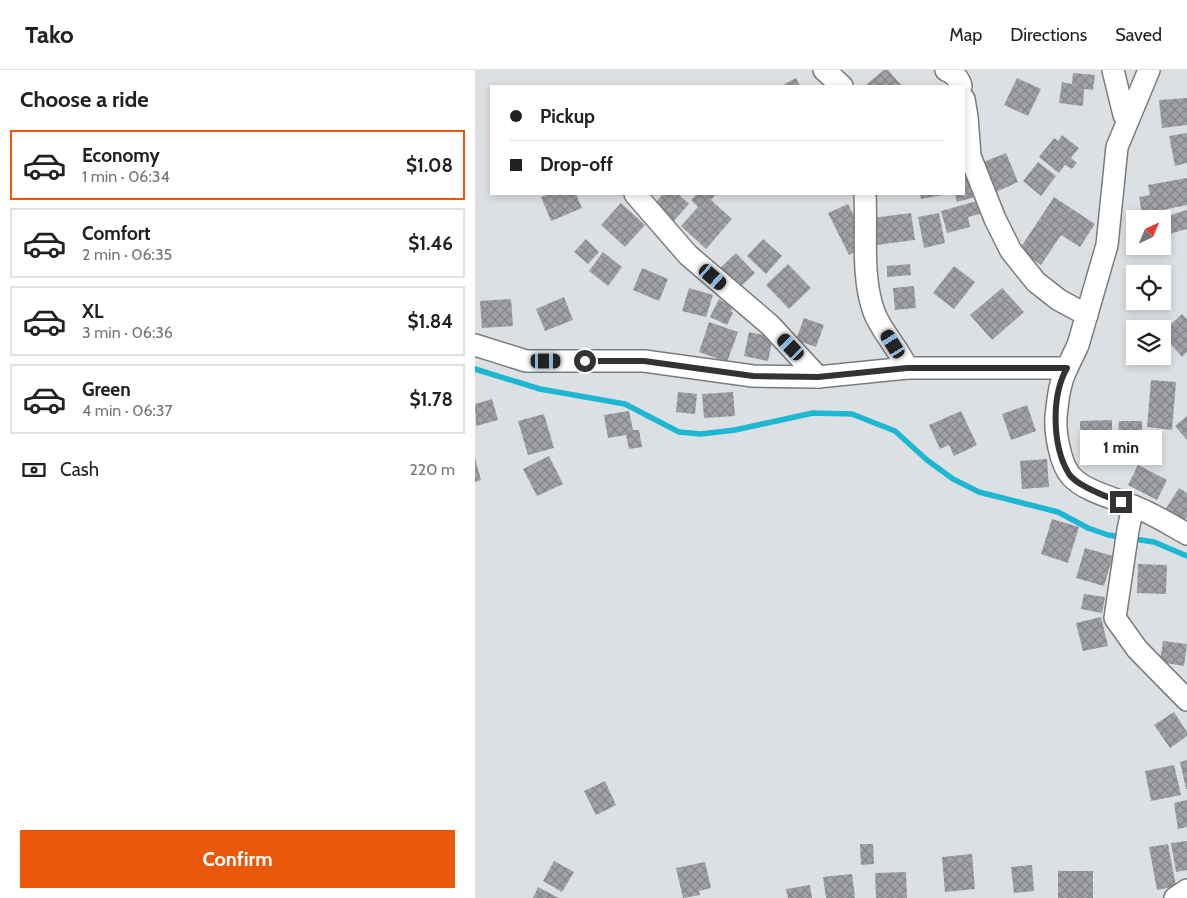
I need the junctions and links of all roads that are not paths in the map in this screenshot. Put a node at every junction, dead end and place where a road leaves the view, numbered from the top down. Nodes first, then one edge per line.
1 (824, 70) edge
2 (946, 70) edge
3 (1113, 70) edge
4 (1149, 70) edge
5 (841, 85) edge
6 (961, 85) edge
7 (965, 105) edge
8 (1127, 118) junction
9 (636, 195) edge
10 (865, 195) edge
11 (1087, 315) junction
12 (475, 344) edge
13 (907, 368) junction
14 (1067, 368) junction
15 (818, 377) junction
16 (1133, 506) junction
17 (1187, 534) edge
18 (1187, 700) edge
19 (1187, 890) edge
20 (1175, 898) edge

1 - 5 street
2 - 6 street
3 - 8 street
4 - 8 street
7 - 11 street
8 - 11 street
9 - 15 street
10 - 13 street
11 - 14 street
12 - 15 street
13 - 14 street
13 - 15 street
14 - 16 street
16 - 17 street
16 - 18 street
19 - 20 street

